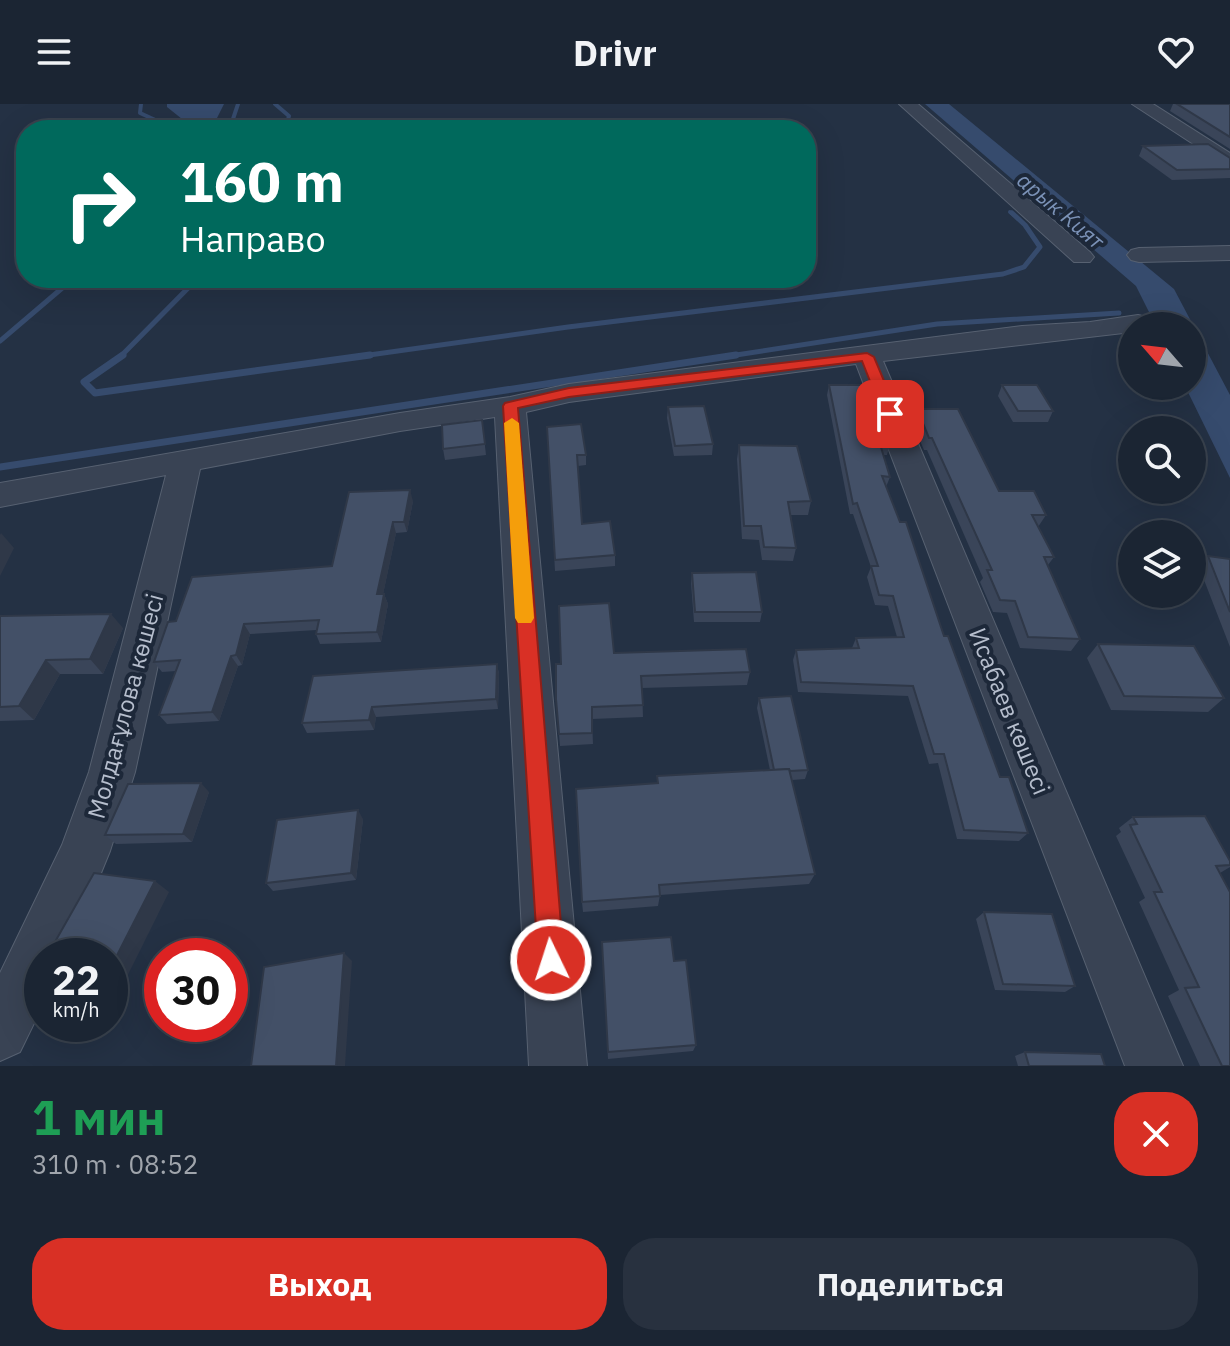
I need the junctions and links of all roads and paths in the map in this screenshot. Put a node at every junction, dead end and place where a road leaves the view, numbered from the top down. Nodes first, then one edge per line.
1 (908, 104) edge
2 (1141, 104) edge
3 (1230, 162) edge
4 (1230, 253) edge
5 (1139, 255) dead end
6 (1082, 257) dead end
7 (1118, 326) edge
8 (867, 357) junction
9 (510, 406) junction
10 (186, 460) junction
11 (0, 495) edge
12 (0, 1032) edge
13 (558, 1066) edge
14 (1154, 1066) edge

1 - 6 street
2 - 3 street
4 - 5 street
7 - 8 street
8 - 9 street
8 - 14 street, Исабаев көшесі
9 - 10 street
9 - 13 street
10 - 11 street
10 - 12 street, Молдағұлова көшесі

